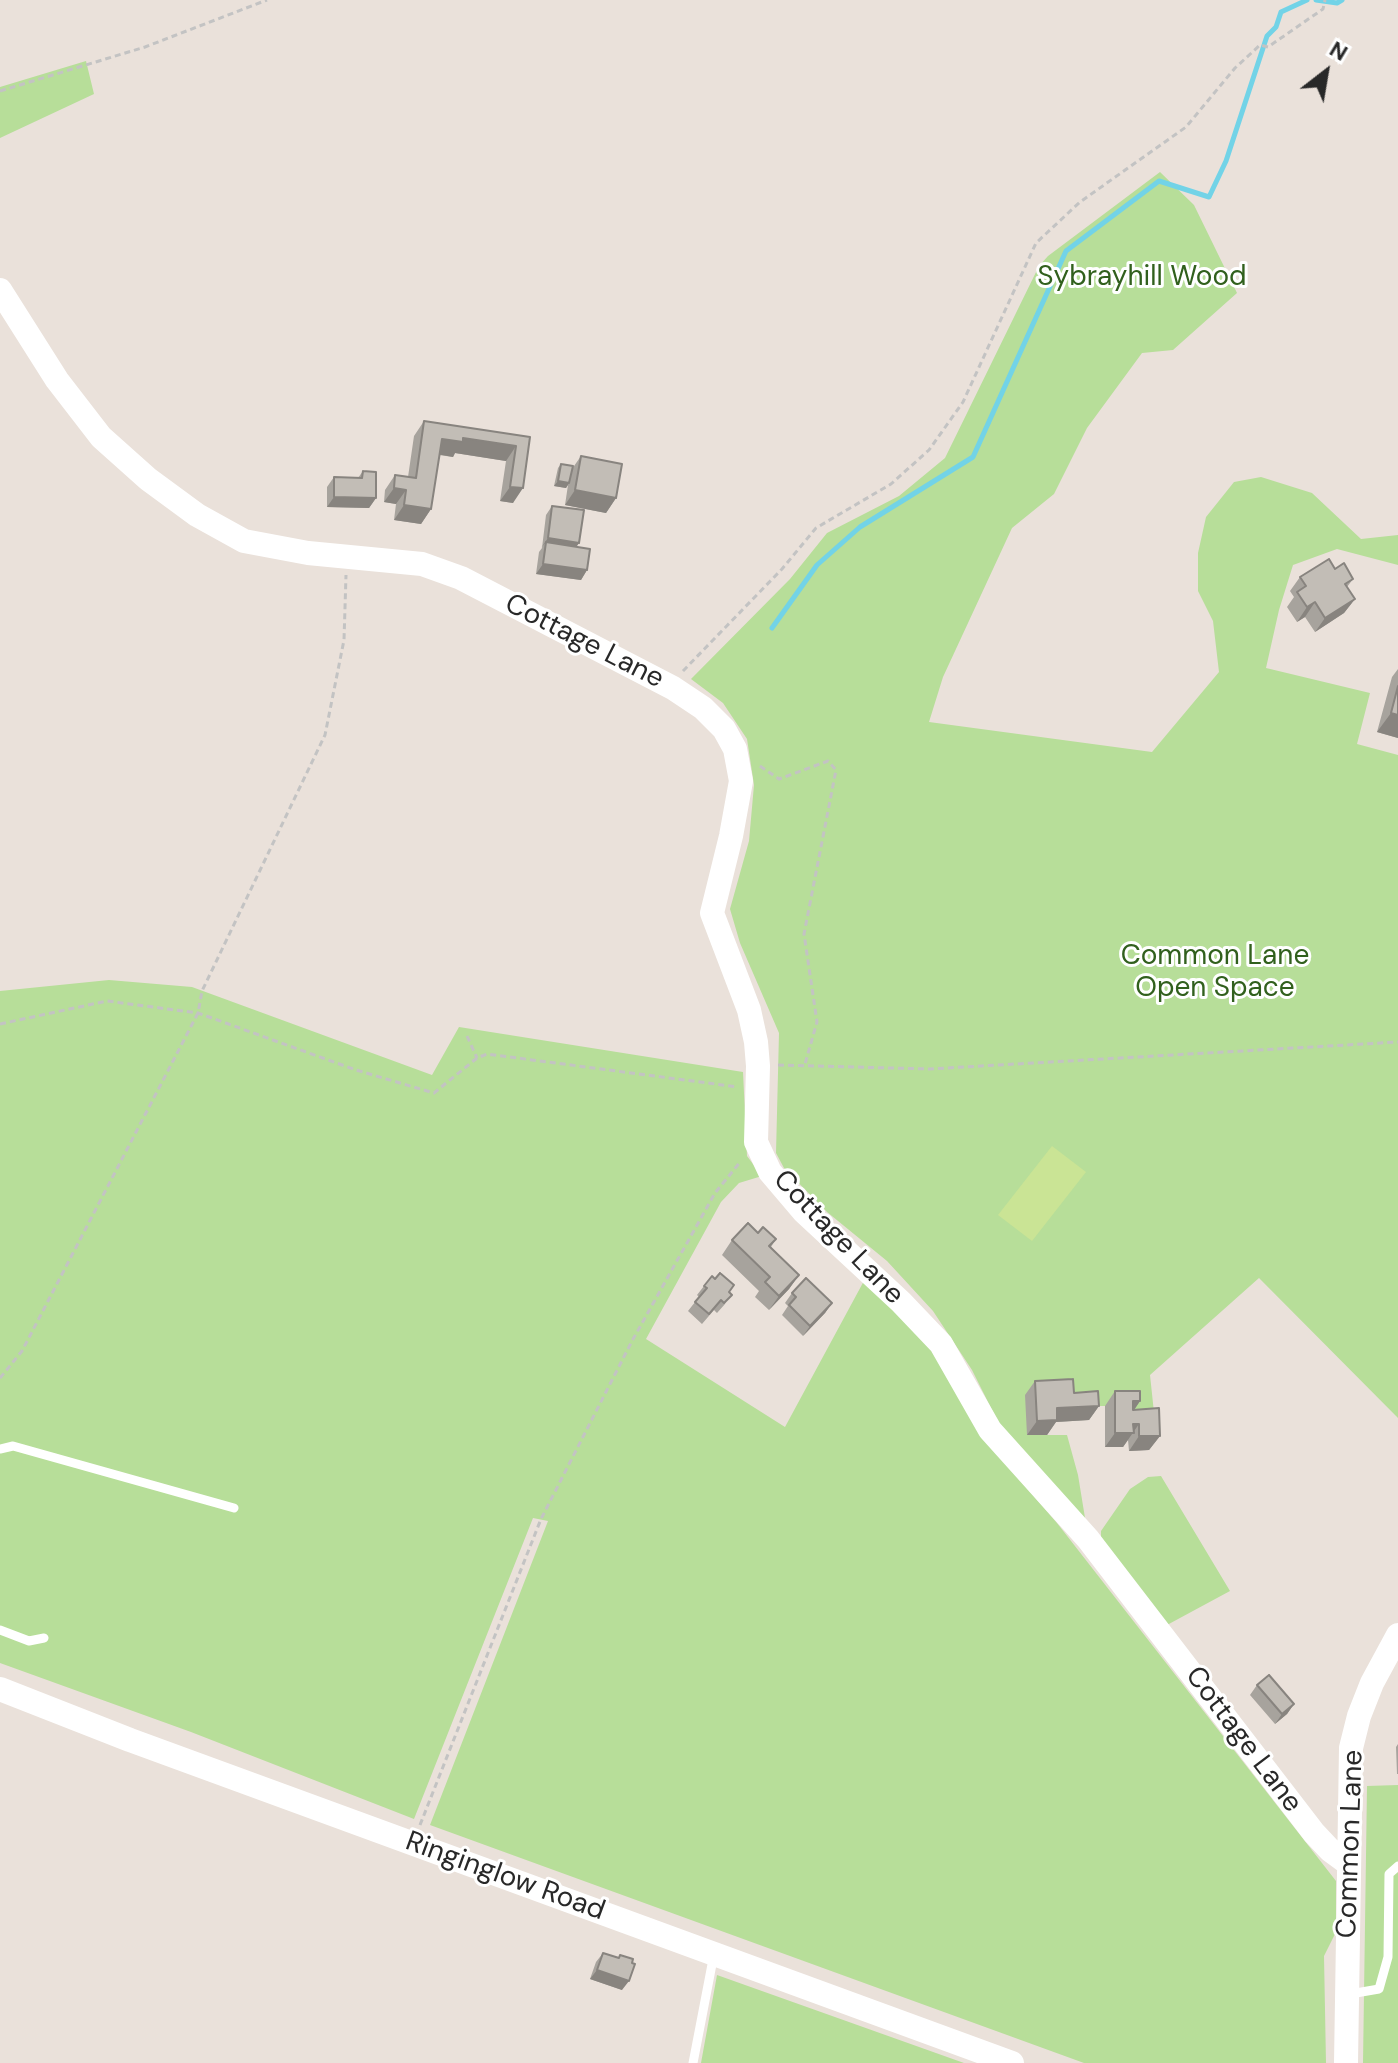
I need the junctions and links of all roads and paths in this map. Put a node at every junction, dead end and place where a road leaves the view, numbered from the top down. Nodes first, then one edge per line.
1 (267, 0) edge
2 (1325, 0) edge
3 (0, 91) edge
4 (0, 290) edge
5 (344, 557) junction
6 (673, 688) junction
7 (735, 749) junction
8 (198, 1013) junction
9 (0, 1024) edge
10 (467, 1036) dead end
11 (1398, 1042) edge
12 (477, 1058) junction
13 (805, 1064) junction
14 (758, 1077) junction
15 (756, 1142) junction
16 (0, 1378) edge
17 (0, 1449) edge
18 (234, 1508) dead end
19 (0, 1630) edge
20 (1398, 1635) edge
21 (44, 1638) dead end
22 (0, 1689) edge
23 (412, 1843) junction
24 (1349, 1864) junction
25 (1398, 1866) edge
26 (714, 1954) junction
27 (1347, 1995) junction
28 (693, 2063) edge
29 (1012, 2063) edge
30 (1346, 2063) edge

1 - 3 path
2 - 6 path
4 - 5 street, Cottage Lane
5 - 6 street, Cottage Lane
5 - 8 path
6 - 7 street, Cottage Lane
7 - 13 path
7 - 14 street, Cottage Lane
8 - 9 path
8 - 12 path
8 - 16 path
10 - 12 path
11 - 13 path
12 - 14 path
13 - 14 path
14 - 15 street, Cottage Lane
15 - 23 path
15 - 24 street, Cottage Lane
17 - 18 lane
19 - 21 lane
20 - 24 street, Common Lane
22 - 23 street, Ringinglow Road
23 - 26 street, Ringinglow Road
24 - 27 street, Common Lane
25 - 27 lane
26 - 28 lane
26 - 29 street, Ringinglow Road
27 - 30 street, Common Lane

